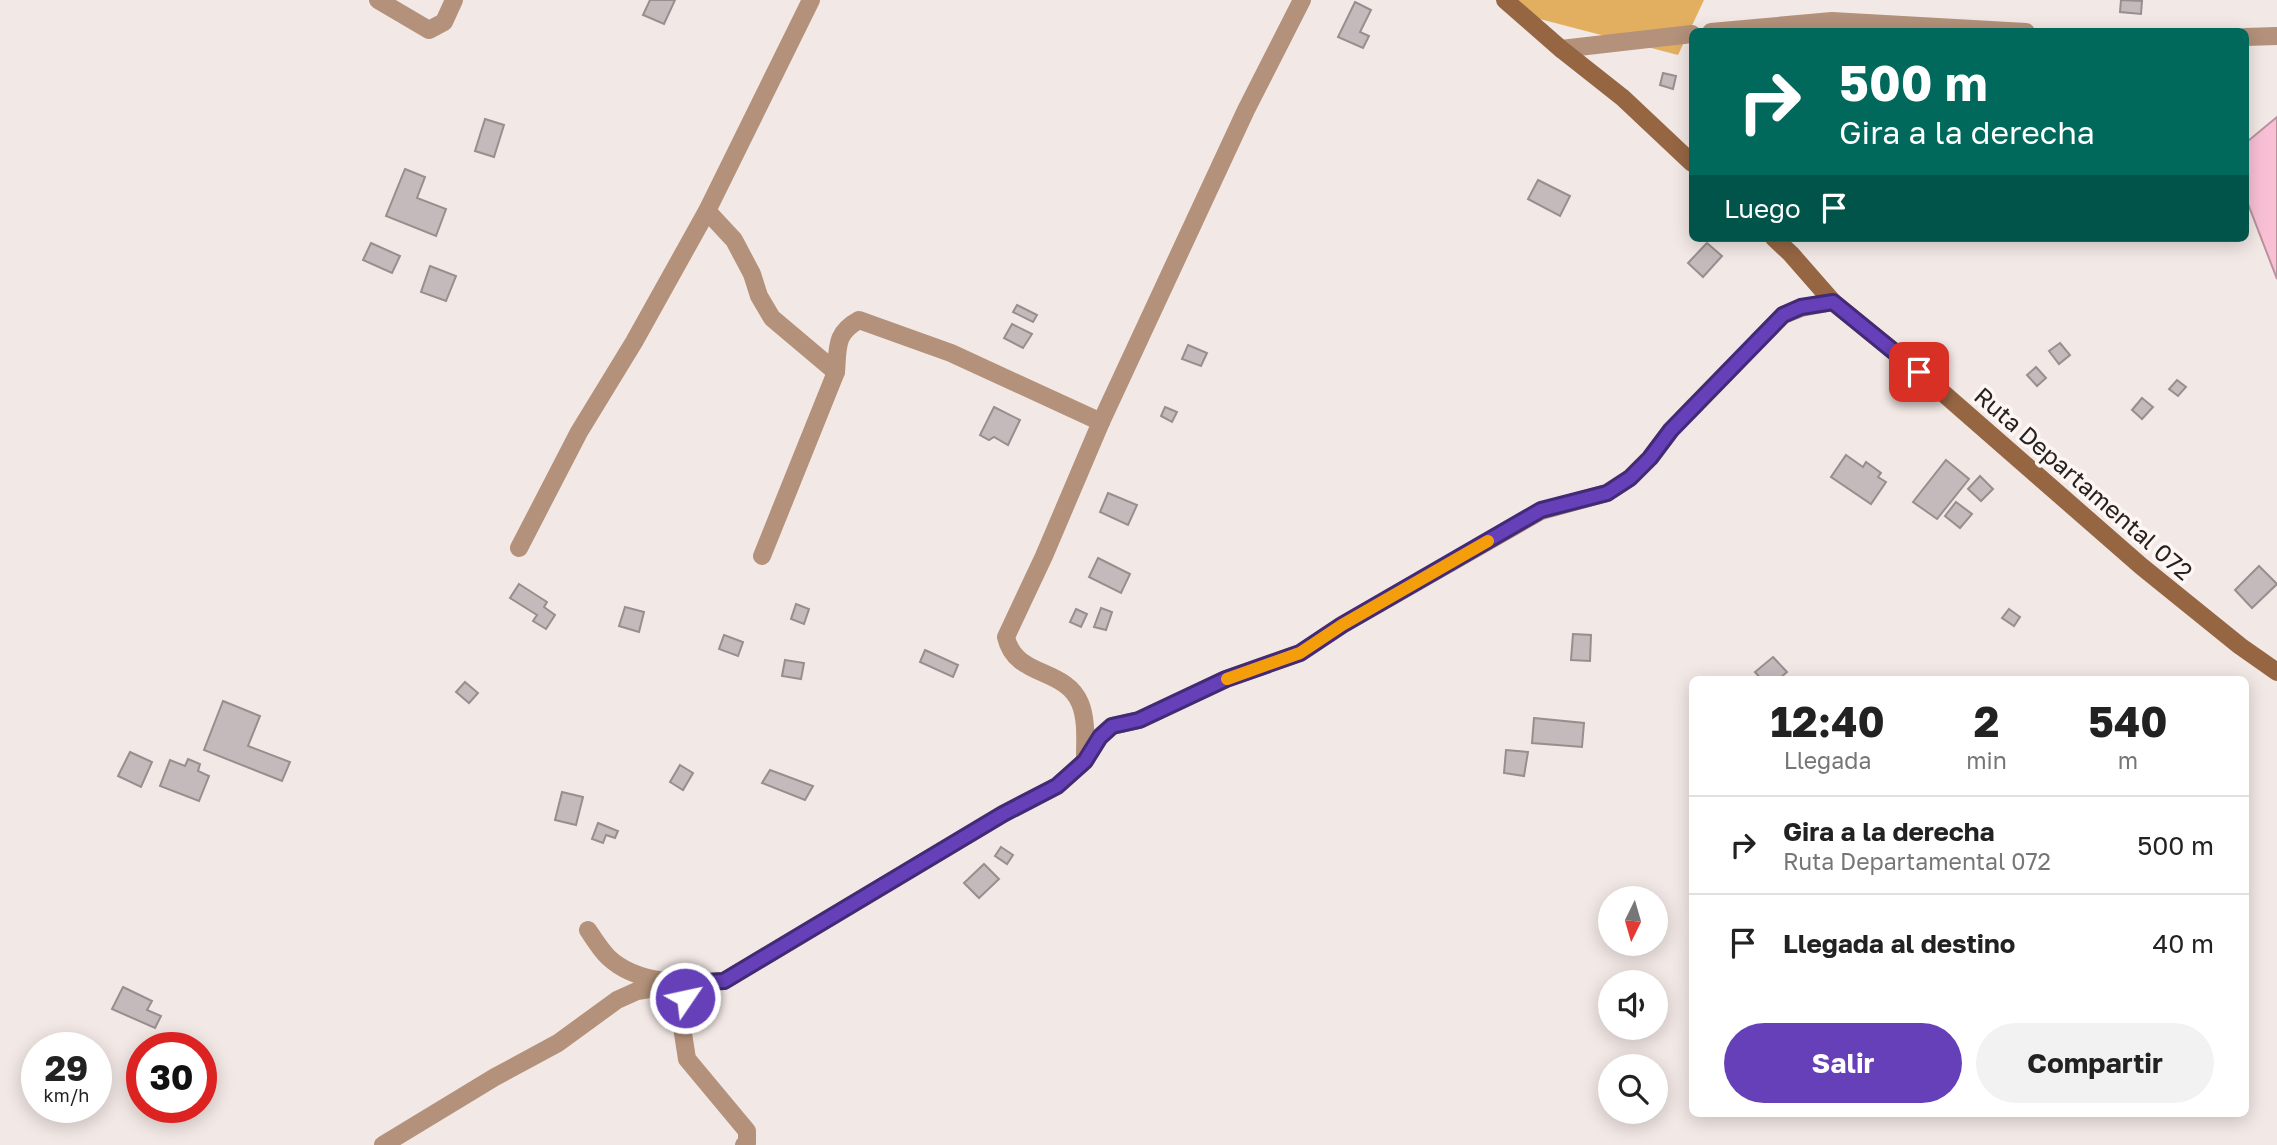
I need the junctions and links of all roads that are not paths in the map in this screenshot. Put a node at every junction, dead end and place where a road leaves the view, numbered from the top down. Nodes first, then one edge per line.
1 (378, 0) edge
2 (454, 0) edge
3 (811, 0) edge
4 (1302, 0) edge
5 (1505, 0) edge
6 (1755, 28) edge
7 (1955, 28) edge
8 (1689, 34) edge
9 (2277, 36) edge
10 (2249, 37) edge
11 (1561, 49) junction
12 (1689, 160) edge
13 (707, 211) junction
14 (1778, 242) edge
15 (1833, 302) junction
16 (836, 372) junction
17 (1101, 422) junction
18 (519, 548) dead end
19 (762, 556) dead end
20 (2277, 672) edge
21 (1085, 761) junction
22 (588, 930) dead end
23 (688, 983) junction
24 (383, 1145) edge
25 (744, 1145) edge

1 - 2 street
3 - 13 street
4 - 17 street
5 - 11 main road
6 - 7 street
8 - 11 street
9 - 10 street
11 - 12 main road
13 - 16 street
13 - 18 street
14 - 15 main road, Ruta Departamental 072
15 - 20 main road, Ruta Departamental 072
15 - 21 street
16 - 17 street
16 - 19 street
17 - 21 street
21 - 23 street
22 - 23 street
23 - 24 street
23 - 25 street

